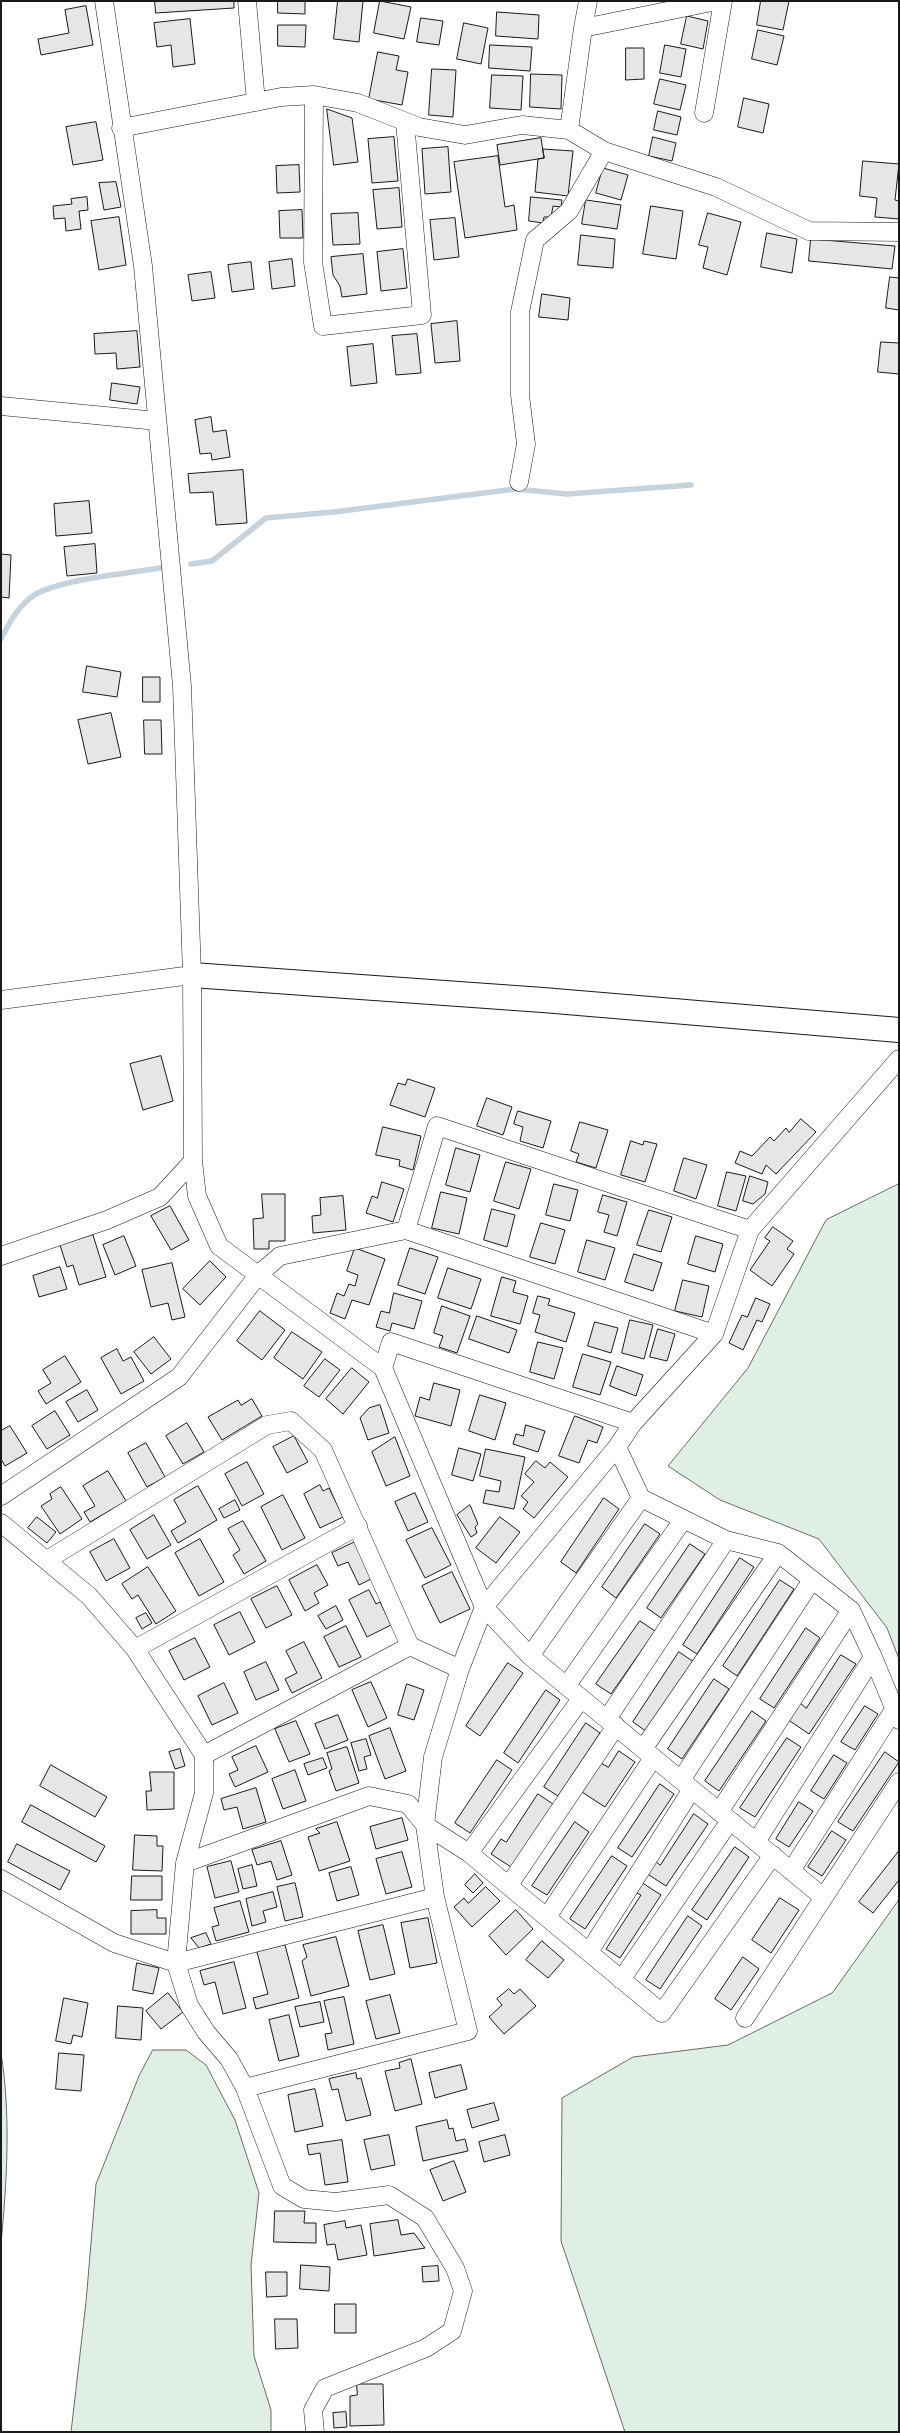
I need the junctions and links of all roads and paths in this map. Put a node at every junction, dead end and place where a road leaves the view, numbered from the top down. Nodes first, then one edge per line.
1 (104, 1) edge
2 (247, 1) edge
3 (588, 1) edge
4 (717, 1) edge
5 (723, 1) edge
6 (583, 28) junction
7 (314, 95) junction
8 (256, 102) junction
9 (704, 113) dead end
10 (405, 122) junction
11 (122, 128) junction
12 (570, 130) junction
13 (604, 151) junction
14 (899, 232) edge
15 (1, 406) edge
16 (157, 421) junction
17 (519, 482) dead end
18 (192, 975) junction
19 (1, 1000) edge
20 (899, 1030) edge
21 (899, 1059) edge
22 (193, 1161) junction
23 (406, 1230) junction
24 (750, 1230) junction
25 (1, 1256) edge
26 (259, 1274) junction
27 (714, 1334) junction
28 (383, 1368) junction
29 (633, 1423) junction
30 (617, 1447) junction
31 (1, 1496) edge
32 (641, 1498) junction
33 (683, 1520) junction
34 (1, 1523) edge
35 (358, 1526) junction
36 (726, 1540) junction
37 (778, 1553) junction
38 (47, 1560) junction
39 (812, 1580) junction
40 (484, 1607) junction
41 (851, 1610) junction
42 (410, 1646) junction
43 (135, 1649) junction
44 (530, 1656) junction
45 (873, 1657) junction
46 (460, 1669) junction
47 (567, 1685) junction
48 (581, 1699) junction
49 (897, 1714) edge
50 (611, 1723) junction
51 (648, 1754) junction
52 (204, 1755) junction
53 (899, 1782) edge
54 (687, 1784) junction
55 (724, 1817) junction
56 (425, 1826) junction
57 (756, 1842) junction
58 (469, 1852) junction
59 (773, 1854) junction
60 (185, 1863) junction
61 (792, 1871) junction
62 (1, 1879) edge
63 (510, 1885) junction
64 (435, 1897) junction
65 (822, 1897) junction
66 (547, 1918) junction
67 (589, 1952) junction
68 (176, 1963) junction
69 (621, 1980) junction
70 (745, 2018) dead end
71 (244, 2088) junction
72 (314, 2432) edge

1 - 11 street
2 - 8 street
3 - 6 street
4 - 6 street
5 - 9 street
6 - 12 street
7 - 8 street
7 - 10 street
7 - 10 street
8 - 11 street
10 - 12 street
11 - 16 street
12 - 13 street
13 - 14 street
13 - 17 street
15 - 16 street
16 - 18 street
18 - 19 street
18 - 20 street
18 - 22 street
21 - 24 street
22 - 25 street
22 - 26 street
23 - 24 street
23 - 26 street
23 - 27 street
24 - 27 street
26 - 28 street
26 - 31 street
27 - 29 street
28 - 29 street
28 - 40 street
29 - 30 street
30 - 32 street
30 - 40 street
32 - 33 street
32 - 44 street
33 - 36 street
33 - 47 street
34 - 38 street
35 - 38 street
35 - 42 street
35 - 43 street
36 - 37 street
36 - 50 street
37 - 39 street
37 - 51 street
38 - 43 street
39 - 41 street
39 - 54 street
40 - 44 street
40 - 46 street
41 - 45 street
41 - 55 street
42 - 46 street
42 - 52 street
43 - 52 street
44 - 47 street
45 - 49 street
45 - 57 street
46 - 56 street
47 - 48 street
48 - 50 street
48 - 58 street
49 - 61 street
50 - 51 street
50 - 63 street
51 - 54 street
51 - 66 street
52 - 60 street
53 - 65 street
54 - 55 street
54 - 67 street
55 - 57 street
55 - 69 street
56 - 58 street
56 - 60 street
56 - 64 street
57 - 59 street
58 - 63 street
59 - 61 street
59 - 69 street
60 - 68 street
61 - 65 street
62 - 68 street
63 - 66 street
64 - 68 street
64 - 71 street
65 - 70 street
66 - 67 street
67 - 69 street
68 - 71 street
71 - 72 street

